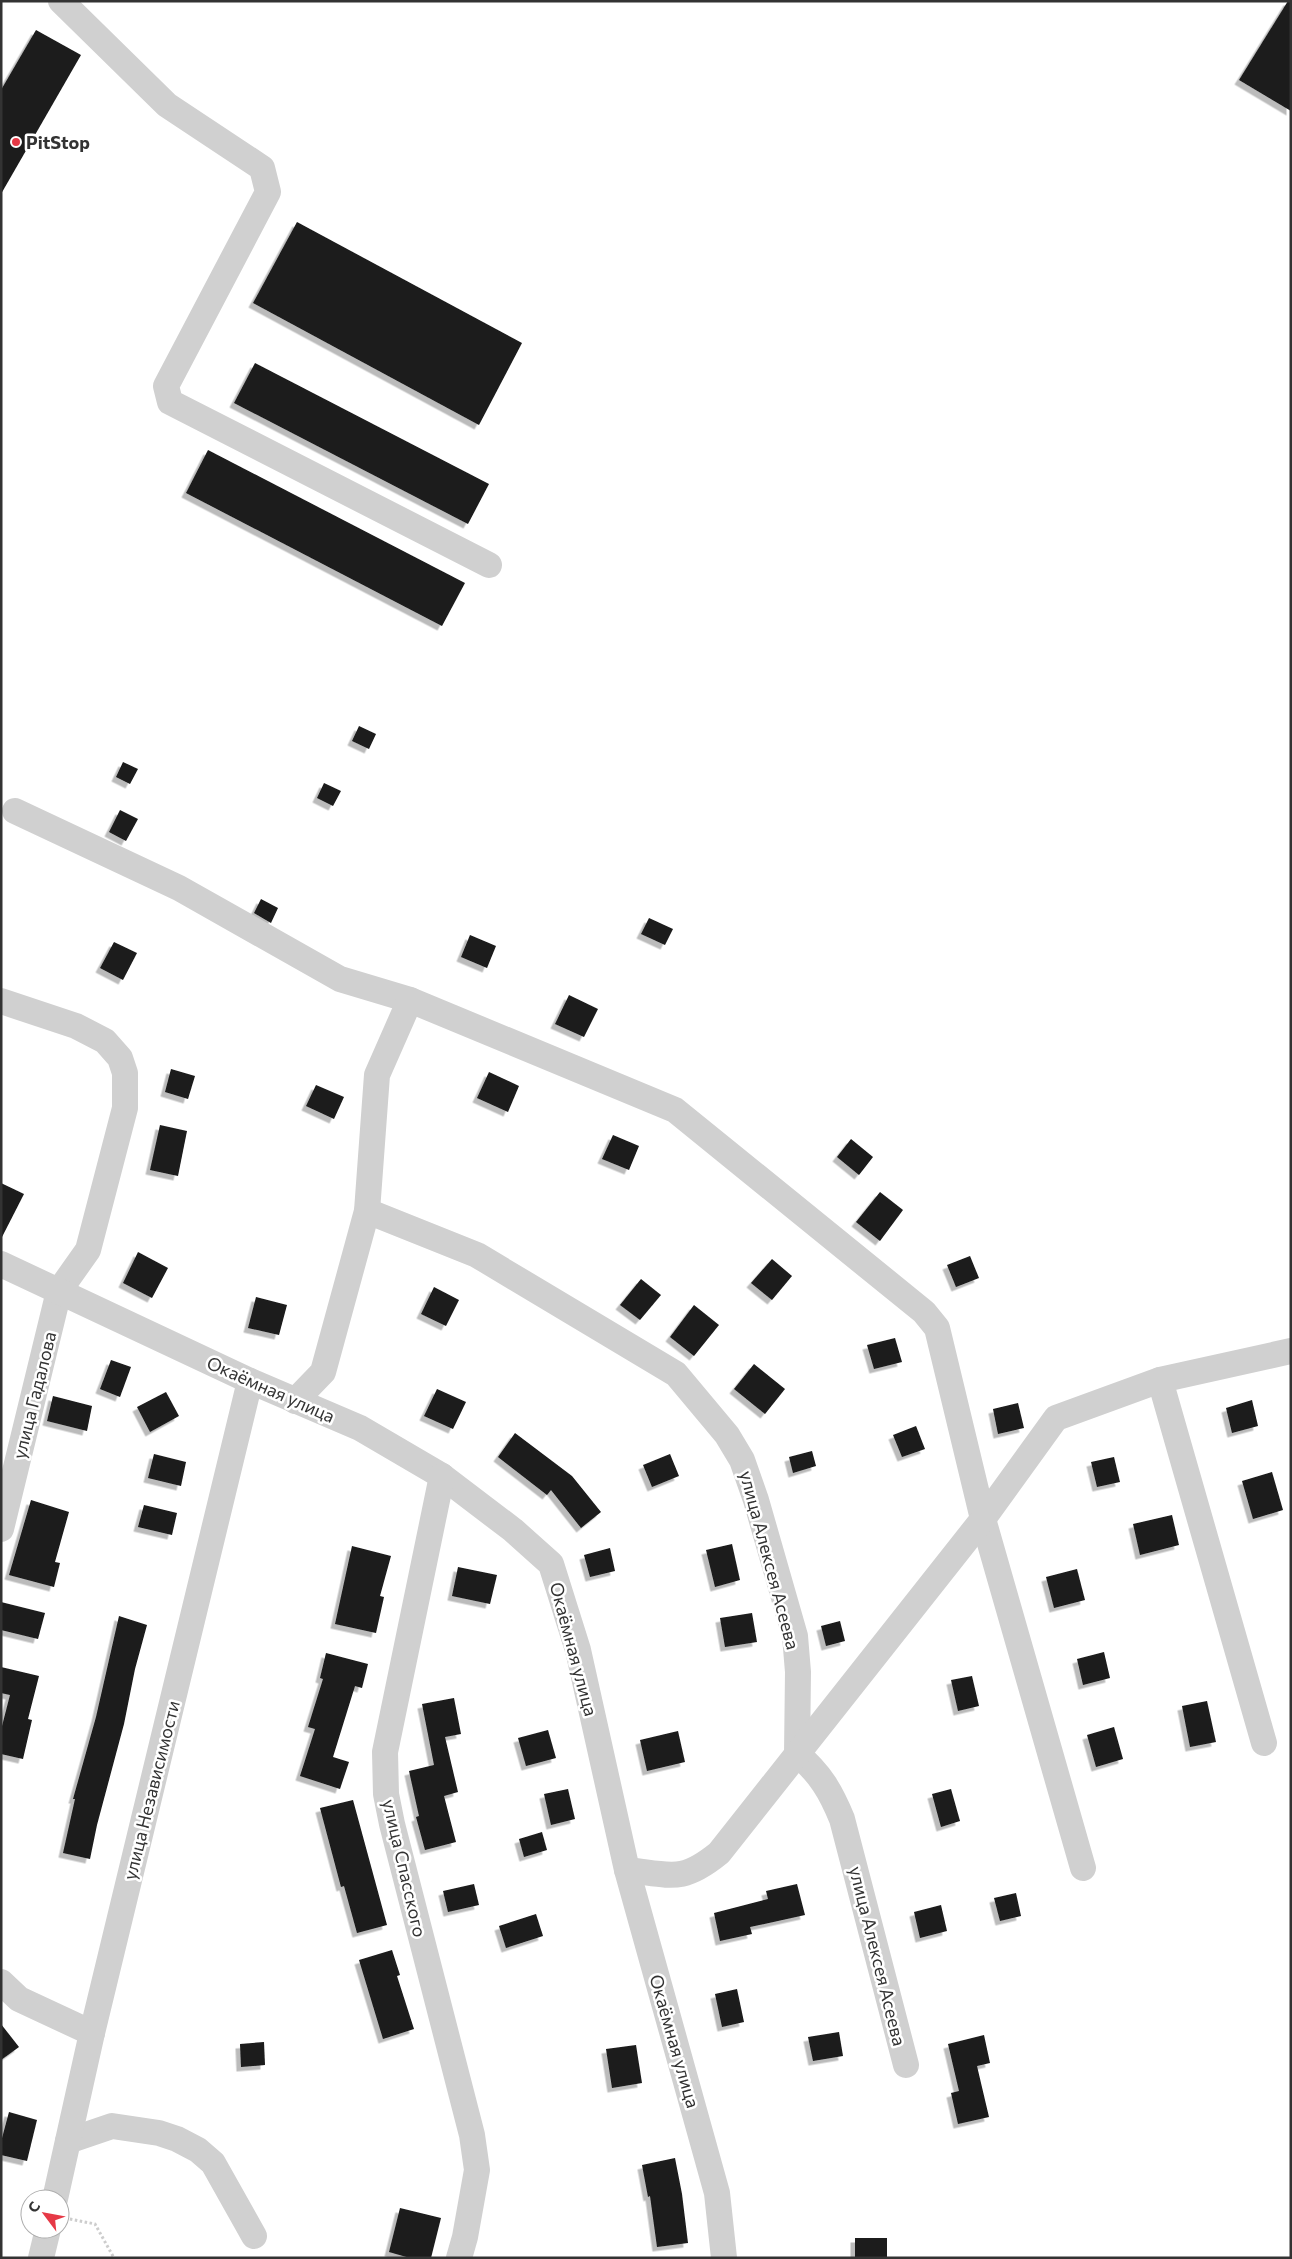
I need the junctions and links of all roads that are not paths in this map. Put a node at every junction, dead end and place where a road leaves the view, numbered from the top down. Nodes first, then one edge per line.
1 (61, 1) edge
2 (489, 564) dead end
3 (15, 811) dead end
4 (410, 1000) junction
5 (1, 1001) edge
6 (367, 1211) junction
7 (1, 1264) edge
8 (59, 1291) junction
9 (1291, 1351) edge
10 (1160, 1380) junction
11 (250, 1381) junction
12 (295, 1402) junction
13 (442, 1476) junction
14 (983, 1519) junction
15 (1, 1529) edge
16 (1264, 1743) dead end
17 (798, 1754) junction
18 (1083, 1868) dead end
19 (627, 1870) junction
20 (1, 1982) edge
21 (92, 2033) junction
22 (906, 2065) dead end
23 (68, 2141) junction
24 (57, 2189) edge
25 (254, 2236) dead end
26 (46, 2239) edge
27 (41, 2258) edge
28 (459, 2258) edge
29 (724, 2258) edge

1 - 2 street
3 - 4 street
4 - 6 street
4 - 14 street
5 - 8 street
6 - 12 street
6 - 17 street, улица Алексея Асеева
7 - 8 street, Окаёмная улица
8 - 11 street, Окаёмная улица
8 - 15 street, улица Гадалова
9 - 10 street
10 - 14 street
10 - 16 street
11 - 12 street, Окаёмная улица
11 - 21 street, улица Независимости
12 - 13 street, Окаёмная улица
13 - 19 street, Окаёмная улица
13 - 28 street, улица Спасского
14 - 17 street
14 - 18 street
17 - 19 street
17 - 22 street, улица Алексея Асеева
19 - 29 street, Окаёмная улица
20 - 21 street
21 - 23 street, улица Независимости
23 - 24 street, улица Независимости
23 - 25 street
26 - 27 street

